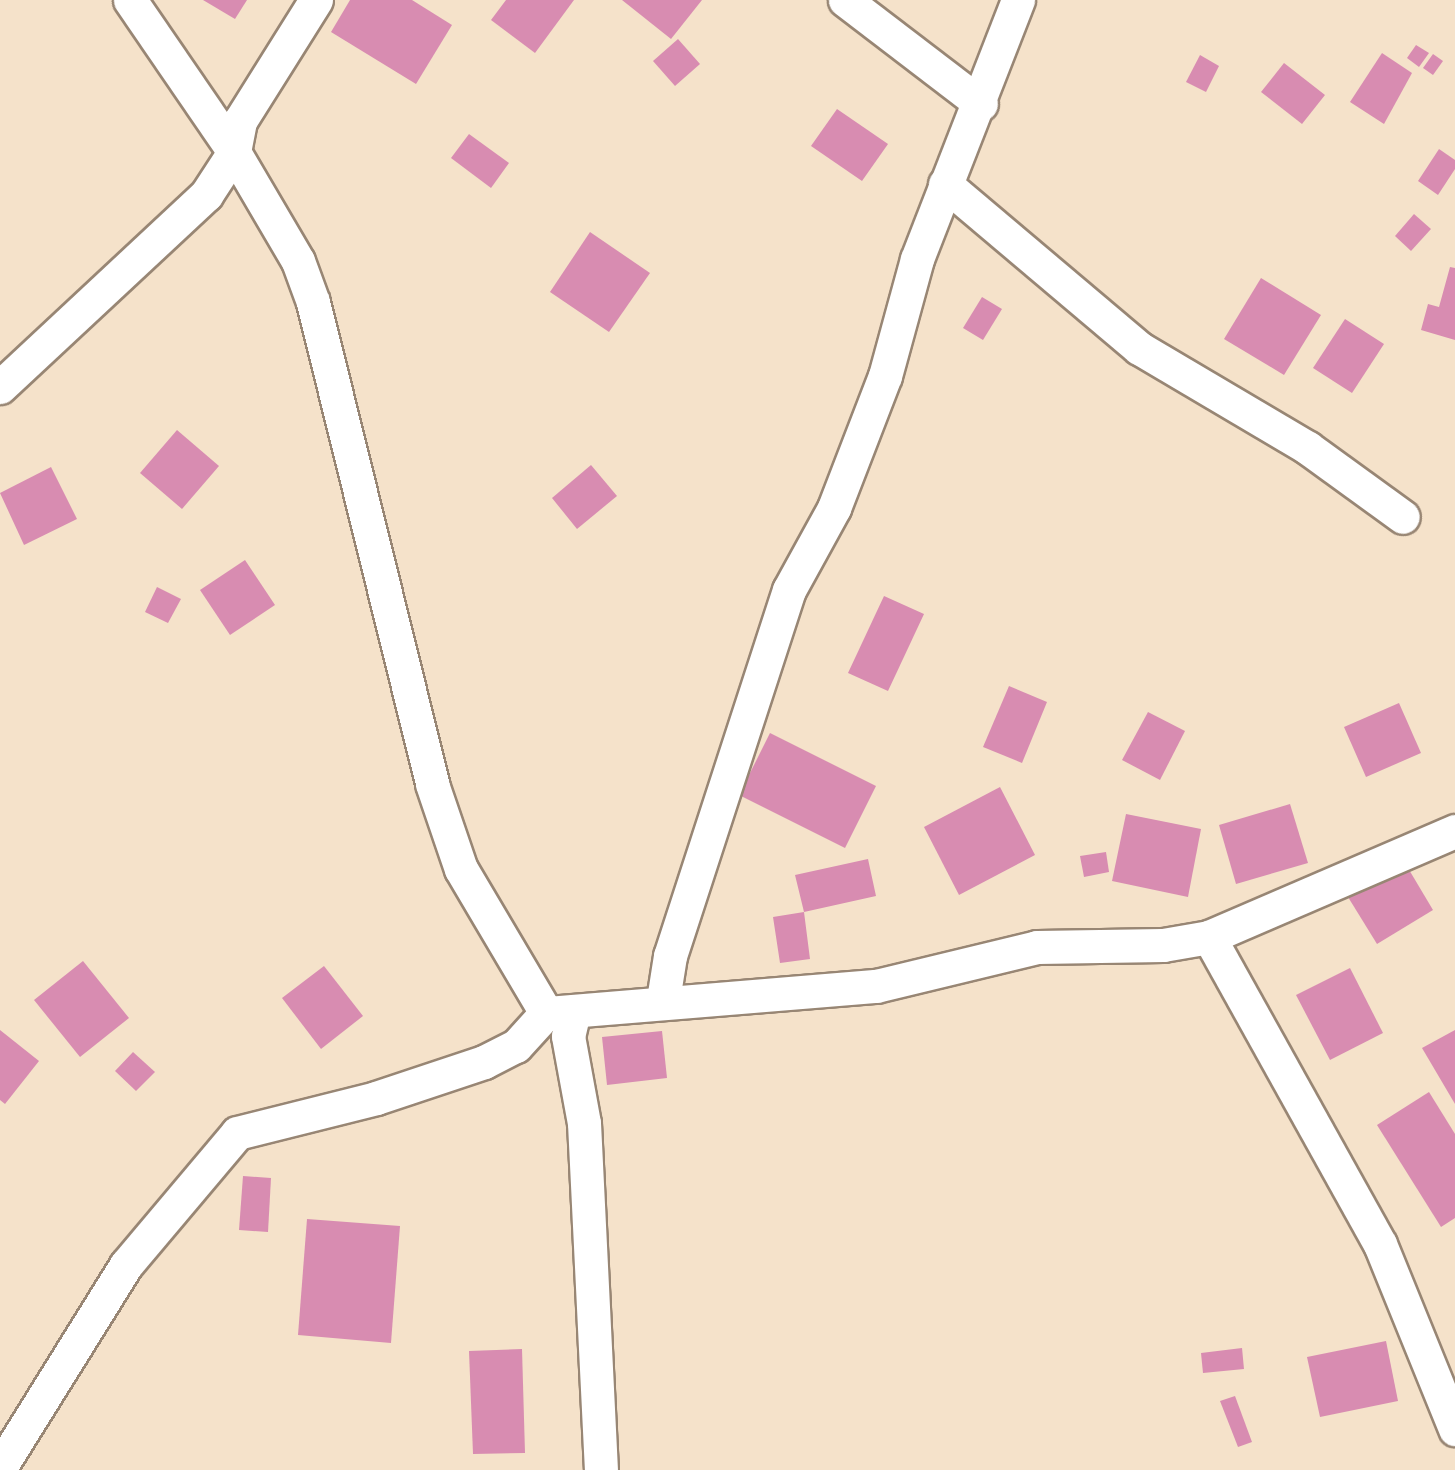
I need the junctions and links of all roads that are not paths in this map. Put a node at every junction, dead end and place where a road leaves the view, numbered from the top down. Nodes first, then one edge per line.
1 (130, 0) edge
2 (316, 0) edge
3 (845, 0) edge
4 (1018, 0) edge
5 (981, 104) junction
6 (234, 152) junction
7 (945, 184) junction
8 (0, 387) edge
9 (1403, 517) dead end
10 (1455, 831) edge
11 (1209, 937) junction
12 (663, 1000) junction
13 (560, 1012) junction
14 (1455, 1429) edge
15 (11, 1464) edge
16 (601, 1470) edge

1 - 6 street
2 - 6 street
3 - 5 street
4 - 5 street
5 - 7 street
6 - 8 street
6 - 13 street
7 - 9 street
7 - 12 street
10 - 11 street
11 - 12 street
11 - 14 street
12 - 13 street
13 - 15 street
13 - 16 street

